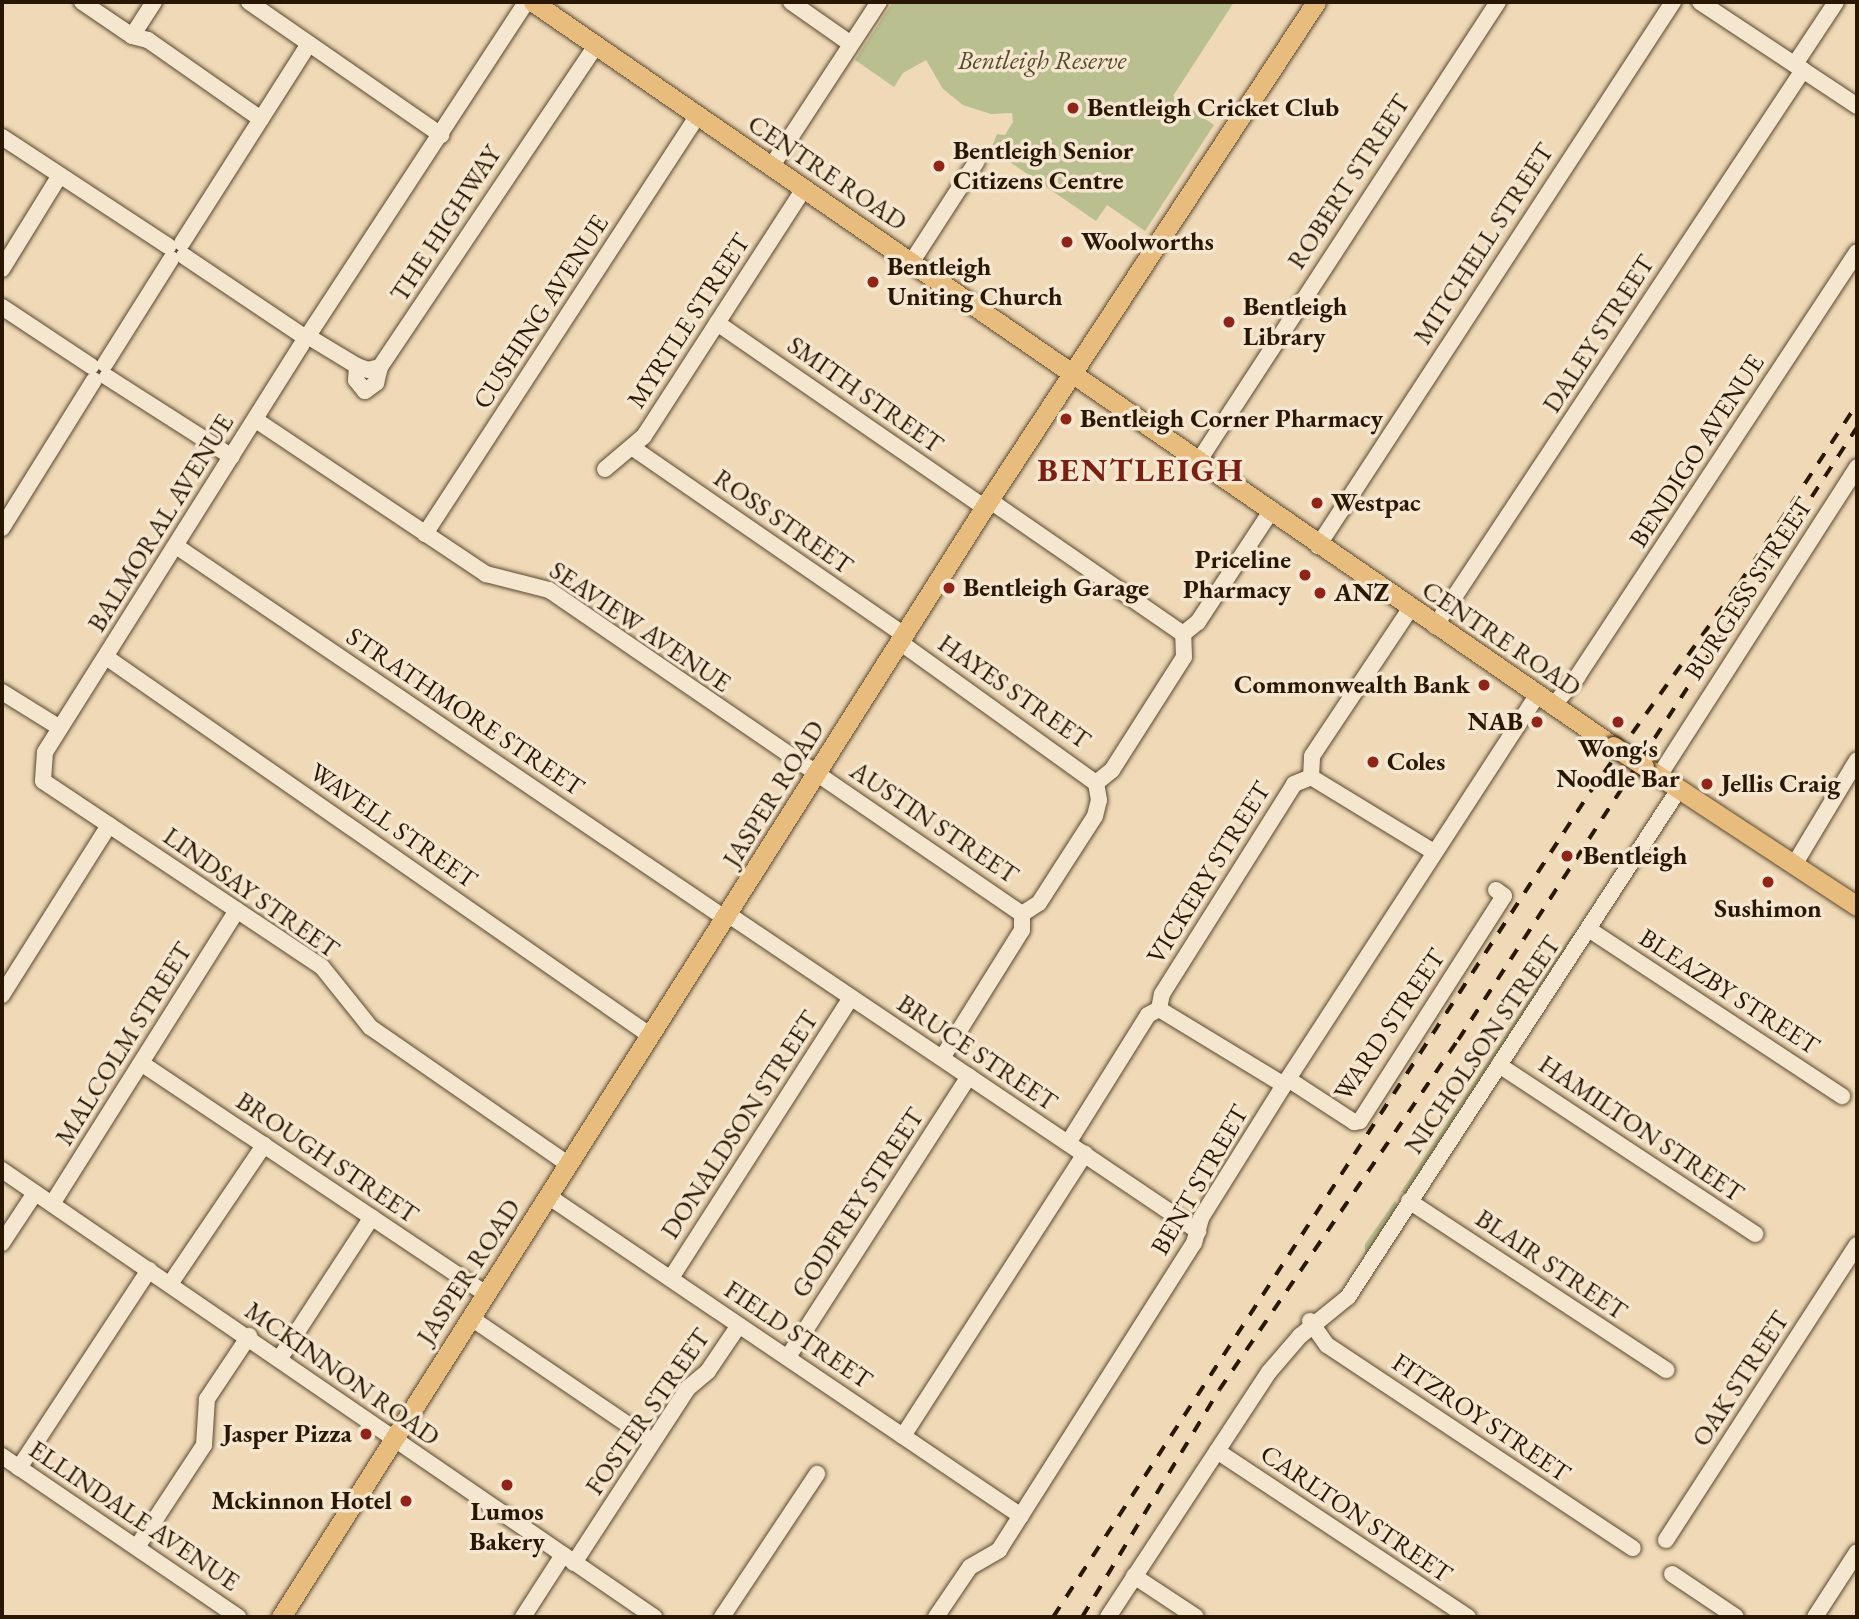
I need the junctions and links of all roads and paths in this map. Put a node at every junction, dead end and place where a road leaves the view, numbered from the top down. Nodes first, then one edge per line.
1 (82, 2) edge
2 (154, 2) edge
3 (249, 2) edge
4 (526, 2) edge
5 (533, 2) edge
6 (791, 2) edge
7 (879, 2) edge
8 (1316, 2) edge
9 (1498, 2) edge
10 (1673, 2) edge
11 (1700, 2) edge
12 (1836, 2) edge
13 (132, 36) junction
14 (309, 44) junction
15 (851, 44) junction
16 (596, 46) junction
17 (1799, 67) junction
18 (1857, 106) edge
19 (698, 116) junction
20 (261, 120) junction
21 (440, 135) junction
22 (2, 137) edge
23 (977, 161) dead end
24 (771, 167) junction
25 (60, 175) junction
26 (804, 190) junction
27 (176, 251) junction
28 (1857, 252) edge
29 (911, 263) junction
30 (2, 269) edge
31 (2, 307) edge
32 (717, 323) junction
33 (307, 337) junction
34 (100, 372) junction
35 (1070, 374) junction
36 (256, 420) junction
37 (633, 448) junction
38 (232, 457) junction
39 (1195, 460) junction
40 (1857, 467) edge
41 (605, 469) dead end
42 (987, 504) junction
43 (1270, 513) junction
44 (2, 528) edge
45 (425, 534) junction
46 (1315, 544) junction
47 (176, 546) junction
48 (1407, 606) junction
49 (1435, 626) junction
50 (1183, 634) junction
51 (903, 640) junction
52 (106, 657) junction
53 (2, 692) edge
54 (1545, 700) junction
55 (60, 728) junction
56 (1857, 760) edge
57 (1652, 772) junction
58 (817, 775) junction
59 (1311, 776) junction
60 (1096, 783) junction
61 (1682, 791) junction
62 (109, 825) junction
63 (1434, 852) junction
64 (1790, 862) junction
65 (1496, 890) dead end
66 (1857, 906) edge
67 (237, 910) junction
68 (1022, 914) junction
69 (727, 917) junction
70 (1590, 930) junction
71 (2, 995) edge
72 (851, 998) junction
73 (1159, 1009) junction
74 (651, 1036) junction
75 (942, 1058) junction
76 (141, 1062) junction
77 (1499, 1065) junction
78 (969, 1076) junction
79 (1286, 1082) junction
80 (1842, 1096) dead end
81 (1068, 1143) junction
82 (264, 1145) junction
83 (1084, 1154) junction
84 (569, 1165) junction
85 (2, 1171) edge
86 (35, 1193) junction
87 (548, 1196) junction
88 (1409, 1201) junction
89 (52, 1204) junction
90 (372, 1217) junction
91 (1198, 1231) junction
92 (1755, 1234) dead end
93 (2, 1243) edge
94 (1857, 1245) edge
95 (149, 1270) junction
96 (671, 1278) junction
97 (170, 1284) junction
98 (486, 1294) junction
99 (471, 1318) junction
100 (1312, 1324) junction
101 (739, 1325) junction
102 (249, 1336) junction
103 (788, 1356) junction
104 (280, 1358) junction
105 (1666, 1370) dead end
106 (903, 1436) junction
107 (393, 1439) junction
108 (652, 1441) junction
109 (1217, 1451) junction
110 (2, 1456) edge
111 (19, 1468) junction
112 (817, 1474) dead end
113 (1021, 1516) junction
114 (1665, 1540) dead end
115 (138, 1547) junction
116 (1633, 1548) dead end
117 (1857, 1552) edge
118 (568, 1559) junction
119 (1672, 1574) dead end
120 (1134, 1576) junction
121 (238, 1617) edge
122 (281, 1617) edge
123 (523, 1617) edge
124 (654, 1617) edge
125 (722, 1617) edge
126 (936, 1617) edge
127 (1108, 1617) edge
128 (1196, 1617) edge
129 (1468, 1617) edge
130 (1736, 1617) edge
131 (1815, 1617) edge

1 - 13 street
2 - 13 street
3 - 14 street
4 - 21 street, BALMORAL AVENUE
5 - 16 main road, CENTRE ROAD
6 - 15 street
7 - 15 street
8 - 35 main road, JASPER ROAD
9 - 39 street, ROBERT STREET
10 - 46 street, MITCHELL STREET
11 - 17 street
12 - 17 street, DALEY STREET
13 - 20 street
14 - 20 street
14 - 21 street
15 - 24 street
16 - 19 main road, CENTRE ROAD
16 - 33 street, THE HIGHWAY
17 - 18 street
17 - 49 street, DALEY STREET
19 - 24 main road, CENTRE ROAD
19 - 45 street, CUSHING AVENUE
20 - 27 street
21 - 33 street, BALMORAL AVENUE
22 - 25 street, THE HIGHWAY
23 - 29 street
24 - 26 main road, CENTRE ROAD
25 - 27 street, THE HIGHWAY
25 - 30 street
26 - 29 main road, CENTRE ROAD
26 - 32 street, MYRTLE STREET
27 - 33 street, THE HIGHWAY
27 - 34 street
28 - 54 street, BENDIGO AVENUE
29 - 35 main road, CENTRE ROAD
31 - 34 street
32 - 37 street, MYRTLE STREET
32 - 42 street, SMITH STREET
33 - 36 street, BALMORAL AVENUE
34 - 38 street
34 - 44 street
35 - 39 main road, CENTRE ROAD
35 - 42 main road, JASPER ROAD
36 - 38 street, BALMORAL AVENUE
36 - 45 street, SEAVIEW AVENUE
37 - 41 street, MYRTLE STREET
37 - 51 street, ROSS STREET
38 - 47 street, BALMORAL AVENUE
39 - 43 main road, CENTRE ROAD
40 - 57 street, BURGESS STREET
42 - 50 street, SMITH STREET
42 - 51 main road, JASPER ROAD
43 - 46 main road, CENTRE ROAD
43 - 50 street
45 - 58 street, SEAVIEW AVENUE
46 - 48 main road, CENTRE ROAD
47 - 52 street, BALMORAL AVENUE
47 - 69 street, STRATHMORE STREET
48 - 49 main road, CENTRE ROAD
48 - 59 street, VICKERY STREET
49 - 54 main road, CENTRE ROAD
50 - 60 street
51 - 58 main road, JASPER ROAD
51 - 60 street, HAYES STREET
52 - 55 street, BALMORAL AVENUE
52 - 74 street, WAVELL STREET
53 - 55 street
54 - 57 main road, CENTRE ROAD, bridge
54 - 63 street, BENT STREET
55 - 62 street, LINDSAY STREET
56 - 64 street
57 - 61 main road, CENTRE ROAD
58 - 68 street, AUSTIN STREET
58 - 69 main road, JASPER ROAD
59 - 63 street
59 - 73 street, VICKERY STREET
60 - 68 street
61 - 64 main road, CENTRE ROAD
61 - 70 street, NICHOLSON STREET
62 - 67 street, LINDSAY STREET
62 - 71 street
63 - 79 street, BENT STREET
64 - 66 main road, CENTRE ROAD
65 - 79 street, WARD STREET
67 - 76 street, MALCOLM STREET
67 - 84 street, LINDSAY STREET
68 - 75 street
69 - 72 street, BRUCE STREET
69 - 74 main road, JASPER ROAD
70 - 77 street, NICHOLSON STREET
70 - 80 street, BLEAZBY STREET
72 - 75 street, BRUCE STREET
72 - 96 street, DONALDSON STREET
73 - 79 street, WARD STREET
73 - 81 street, VICKERY STREET
74 - 84 main road, JASPER ROAD
75 - 78 street, BRUCE STREET
76 - 82 street, BROUGH STREET
76 - 89 street, MALCOLM STREET
77 - 88 street, NICHOLSON STREET
77 - 92 street, HAMILTON STREET
78 - 81 street, BRUCE STREET
78 - 103 street, GODFREY STREET
79 - 91 street, BENT STREET
81 - 83 street, BRUCE STREET
82 - 90 street, BROUGH STREET
82 - 97 street
83 - 91 street, BRUCE STREET
83 - 106 street
84 - 87 main road, JASPER ROAD
85 - 86 street, MCKINNON ROAD
86 - 89 street, MCKINNON ROAD
86 - 93 street
87 - 96 street, FIELD STREET
87 - 98 main road, JASPER ROAD
88 - 100 street, NICHOLSON STREET
88 - 105 street, BLAIR STREET
89 - 95 street, MCKINNON ROAD
90 - 98 street, BROUGH STREET
90 - 104 street
91 - 113 street, BENT STREET
94 - 114 street, OAK STREET
95 - 97 street, MCKINNON ROAD
95 - 111 street
96 - 101 street, FIELD STREET
97 - 102 street, MCKINNON ROAD
98 - 99 main road, JASPER ROAD
99 - 107 main road, JASPER ROAD
99 - 108 street
100 - 109 street, NICHOLSON STREET
100 - 116 street, FITZROY STREET
101 - 103 street, FIELD STREET
101 - 108 street, FOSTER STREET
102 - 104 street, MCKINNON ROAD
102 - 115 street
103 - 106 street, FIELD STREET
104 - 107 street, MCKINNON ROAD
106 - 113 street, FIELD STREET
107 - 118 street, MCKINNON ROAD
107 - 122 main road, JASPER ROAD
108 - 118 street, FOSTER STREET
109 - 120 street, NICHOLSON STREET
109 - 129 street, CARLTON STREET
110 - 111 street, ELLINDALE AVENUE
111 - 115 street, ELLINDALE AVENUE
112 - 125 street
113 - 126 street, BENT STREET
115 - 121 street, ELLINDALE AVENUE
117 - 131 street
118 - 123 street, FOSTER STREET
118 - 124 street, MCKINNON ROAD
119 - 130 street
120 - 127 street, NICHOLSON STREET
120 - 128 street

